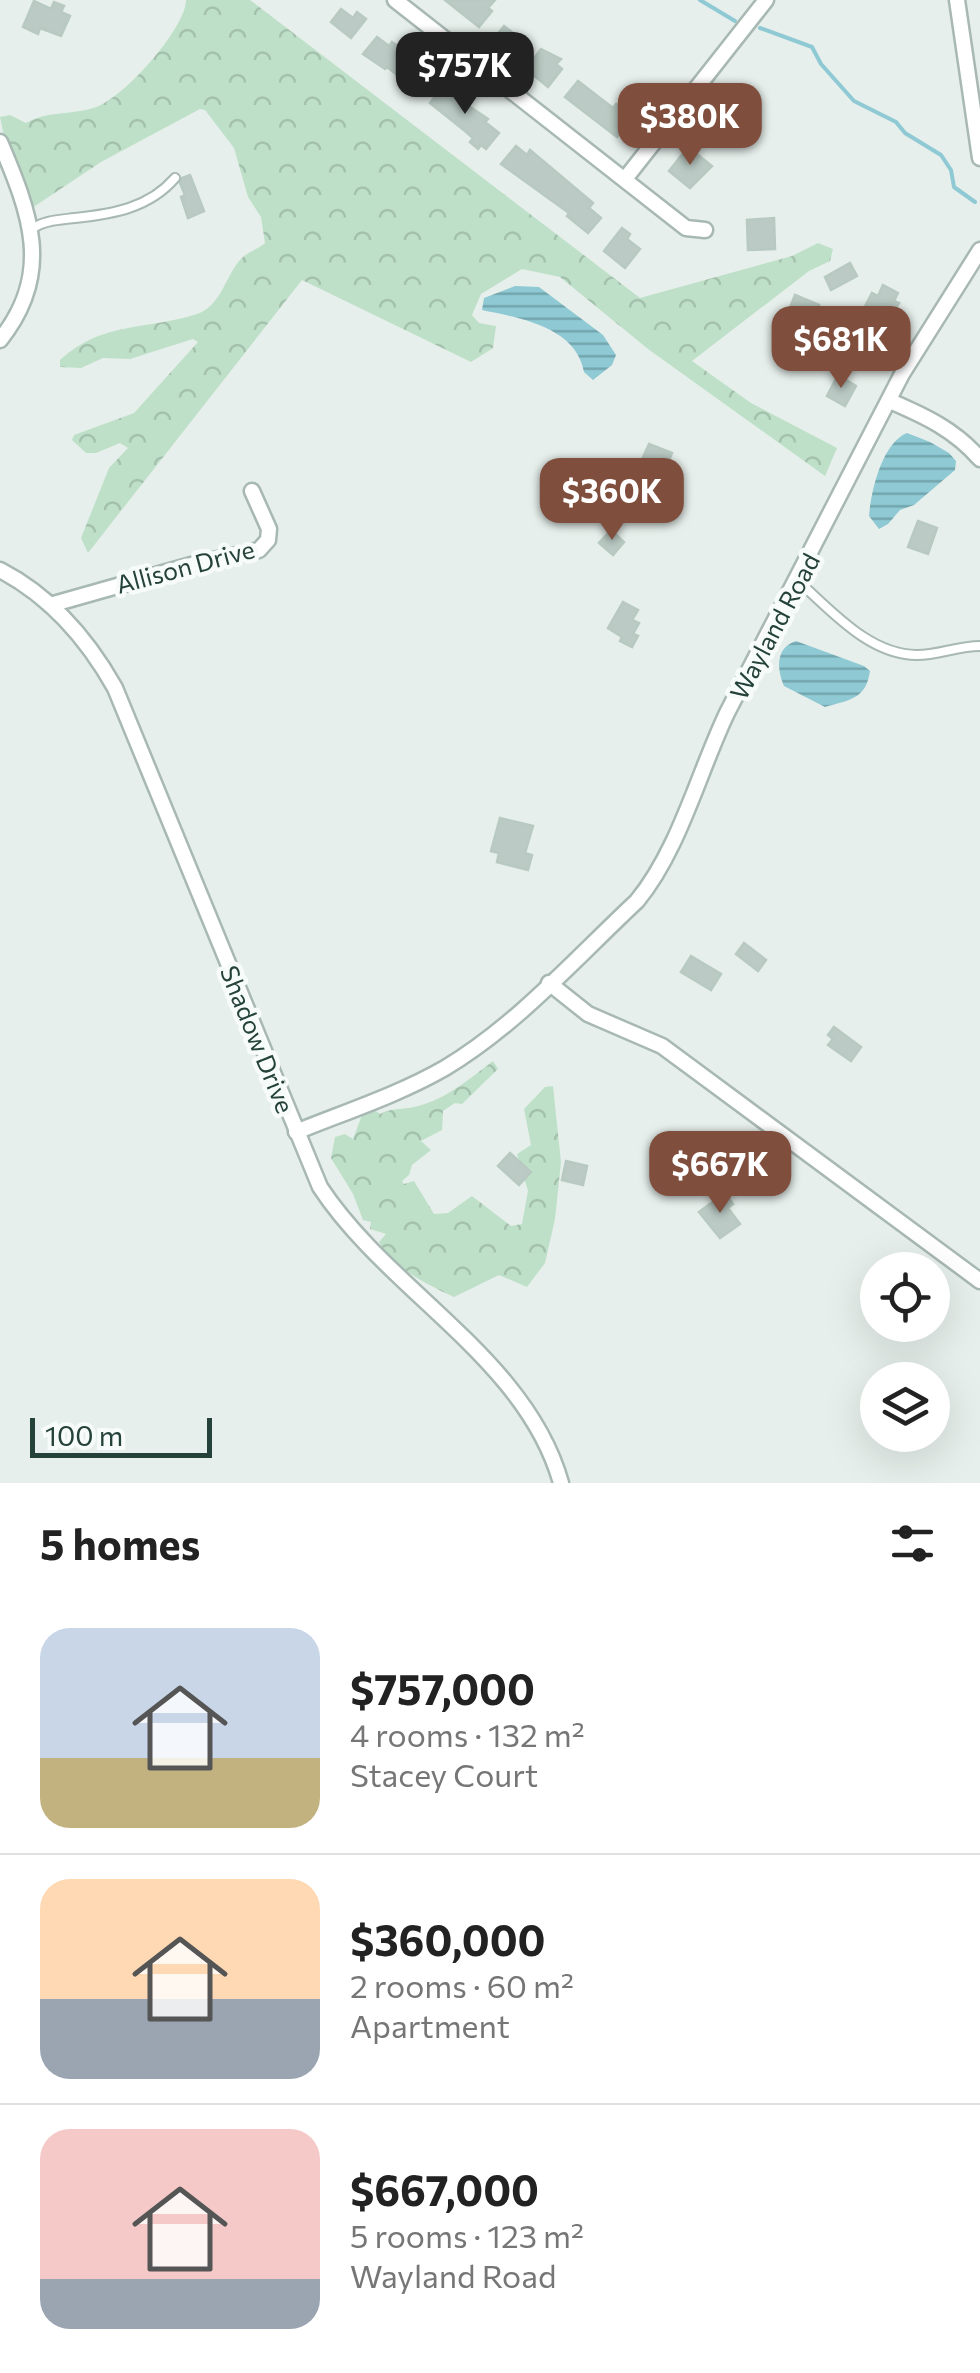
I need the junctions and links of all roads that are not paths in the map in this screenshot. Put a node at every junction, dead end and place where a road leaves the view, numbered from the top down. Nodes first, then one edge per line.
1 (396, 0) edge
2 (766, 0) edge
3 (957, 0) edge
4 (0, 142) edge
5 (980, 158) edge
6 (175, 178) dead end
7 (625, 179) junction
8 (30, 230) junction
9 (705, 230) dead end
10 (980, 250) edge
11 (0, 340) edge
12 (890, 401) junction
13 (980, 459) edge
14 (252, 491) dead end
15 (0, 570) edge
16 (798, 581) junction
17 (50, 605) junction
18 (980, 646) edge
19 (549, 984) junction
20 (296, 1132) junction
21 (980, 1281) edge
22 (561, 1483) edge

1 - 7 street
2 - 7 street
3 - 5 street
4 - 8 street
6 - 8 lane
7 - 9 street
8 - 11 street
10 - 12 street, Wayland Road
12 - 13 street
12 - 16 street, Wayland Road
14 - 17 street, Allison Drive
15 - 17 street, Shadow Drive
16 - 18 lane
16 - 19 street, Wayland Road
17 - 20 street, Shadow Drive
19 - 20 street, Wayland Road
19 - 21 street
20 - 22 street, Shadow Drive

